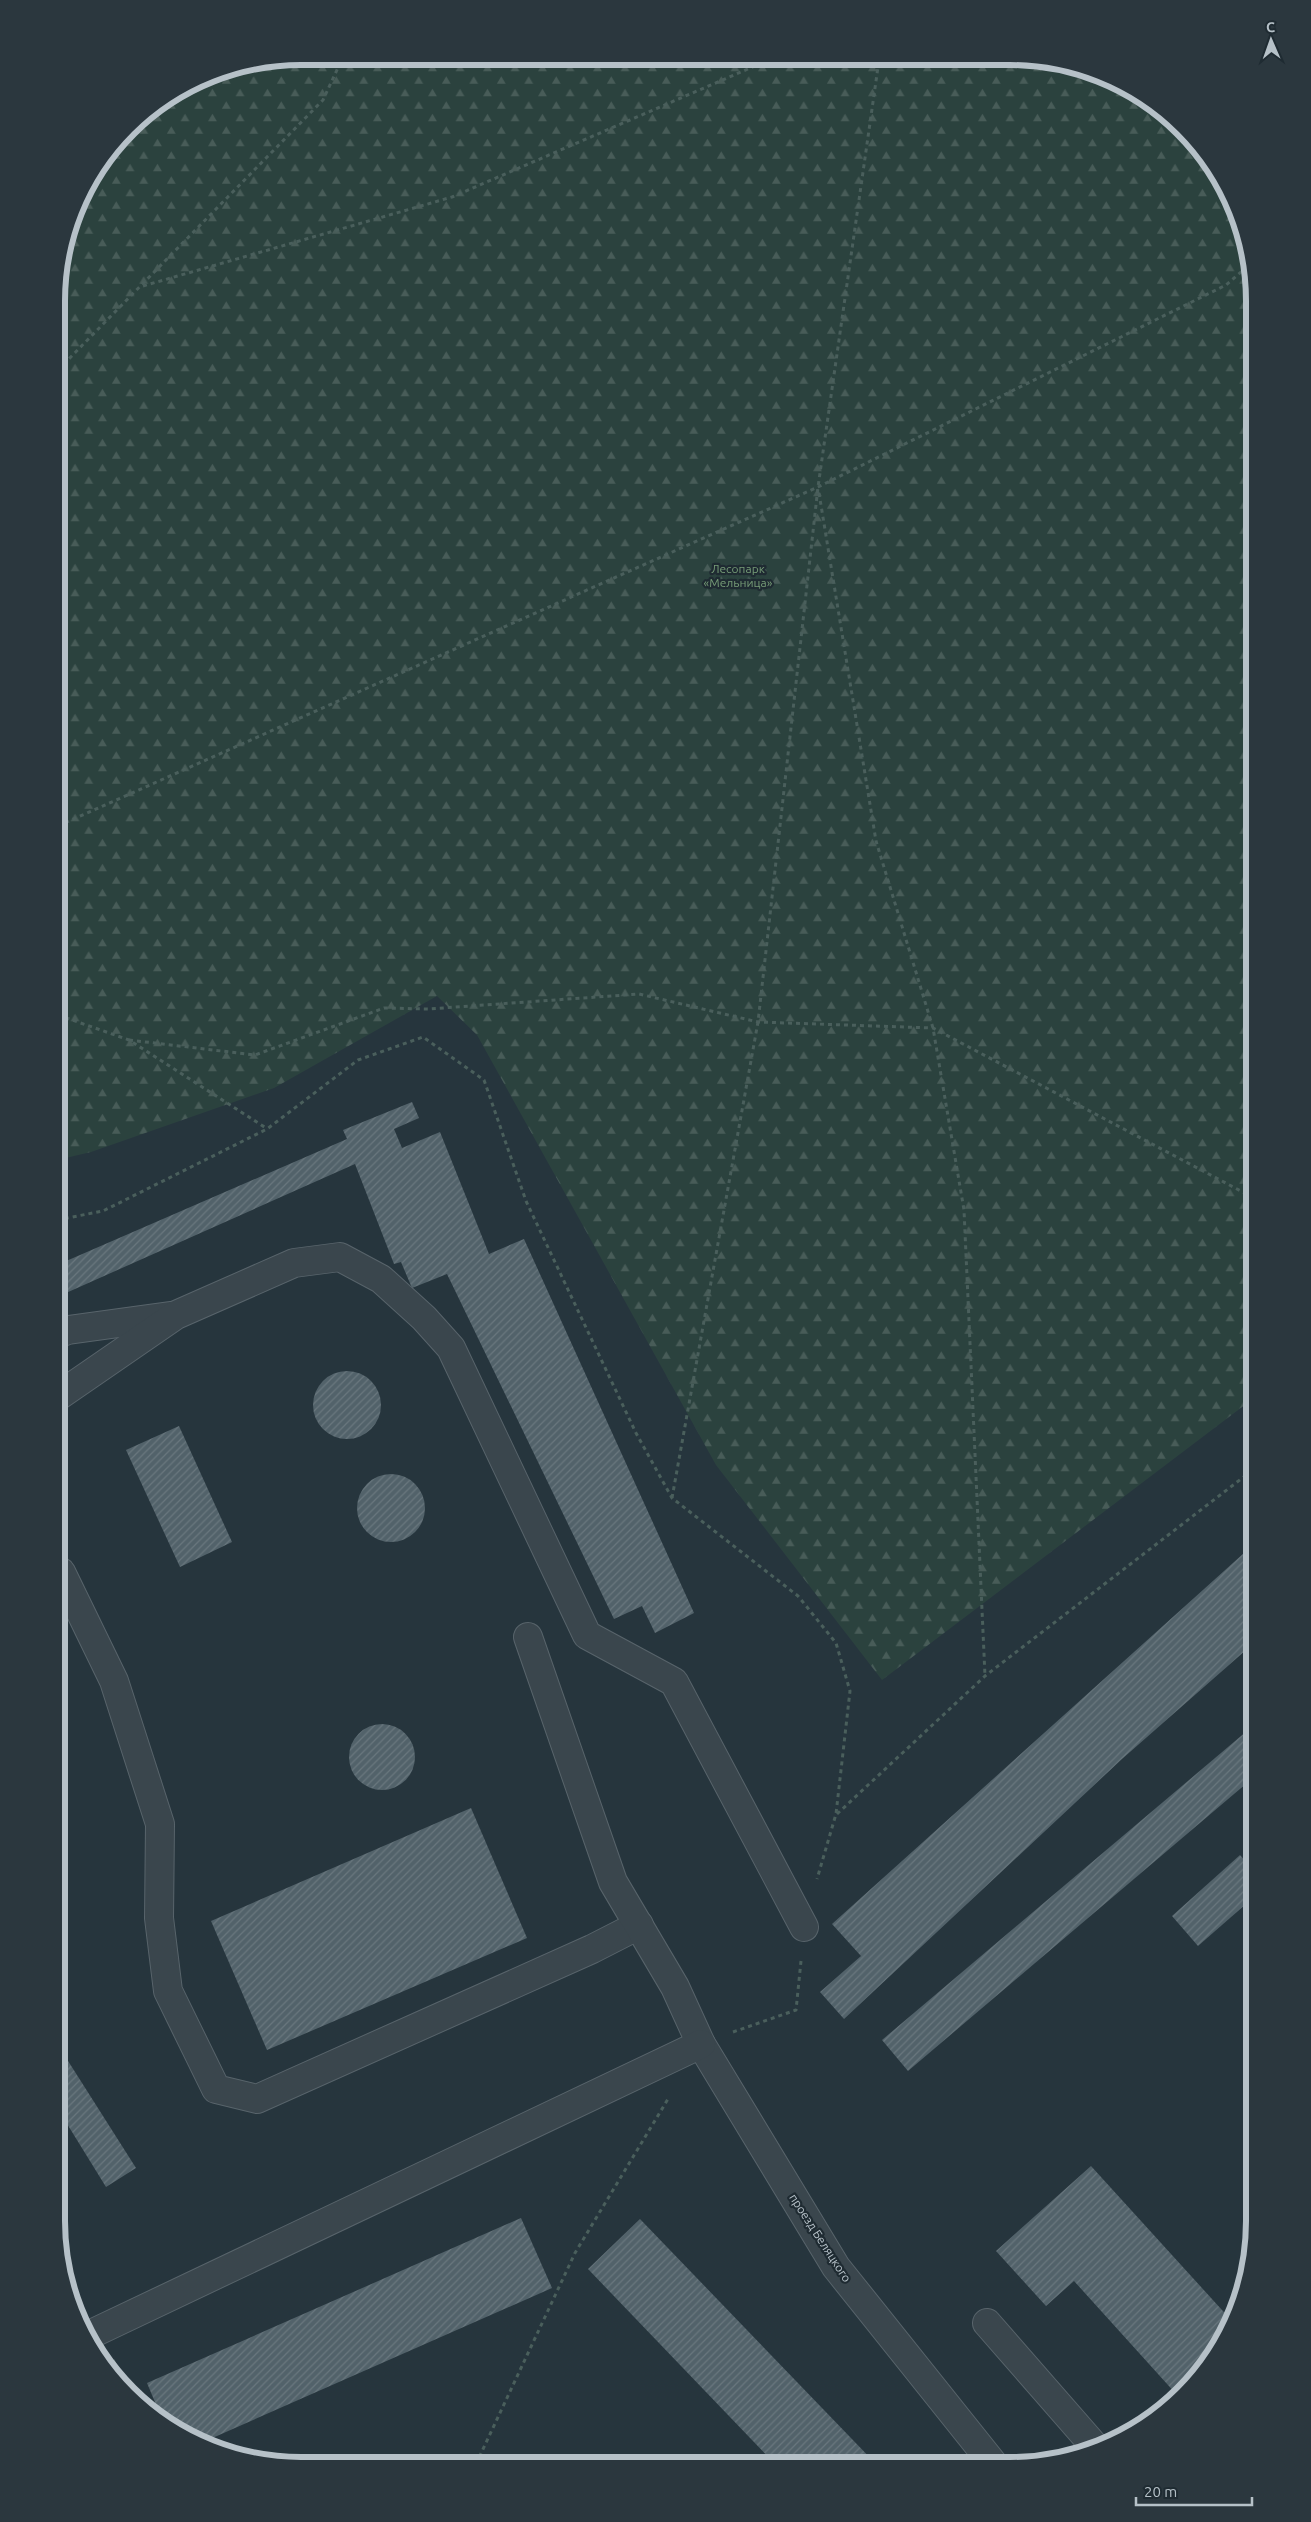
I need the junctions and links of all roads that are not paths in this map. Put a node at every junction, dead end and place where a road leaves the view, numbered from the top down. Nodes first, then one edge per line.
1 (176, 1315) junction
2 (65, 1331) edge
3 (65, 1391) edge
4 (65, 1580) edge
5 (528, 1636) dead end
6 (638, 1925) junction
7 (804, 1927) road end
8 (701, 2044) junction
9 (987, 2323) dead end
10 (94, 2333) edge
11 (1091, 2442) edge
12 (988, 2457) edge

1 - 2 street
1 - 3 street
1 - 7 street
4 - 6 street
5 - 6 street, проезд Беляцкого
6 - 8 street, проезд Беляцкого
8 - 10 street
8 - 12 street, проезд Беляцкого
9 - 11 street

